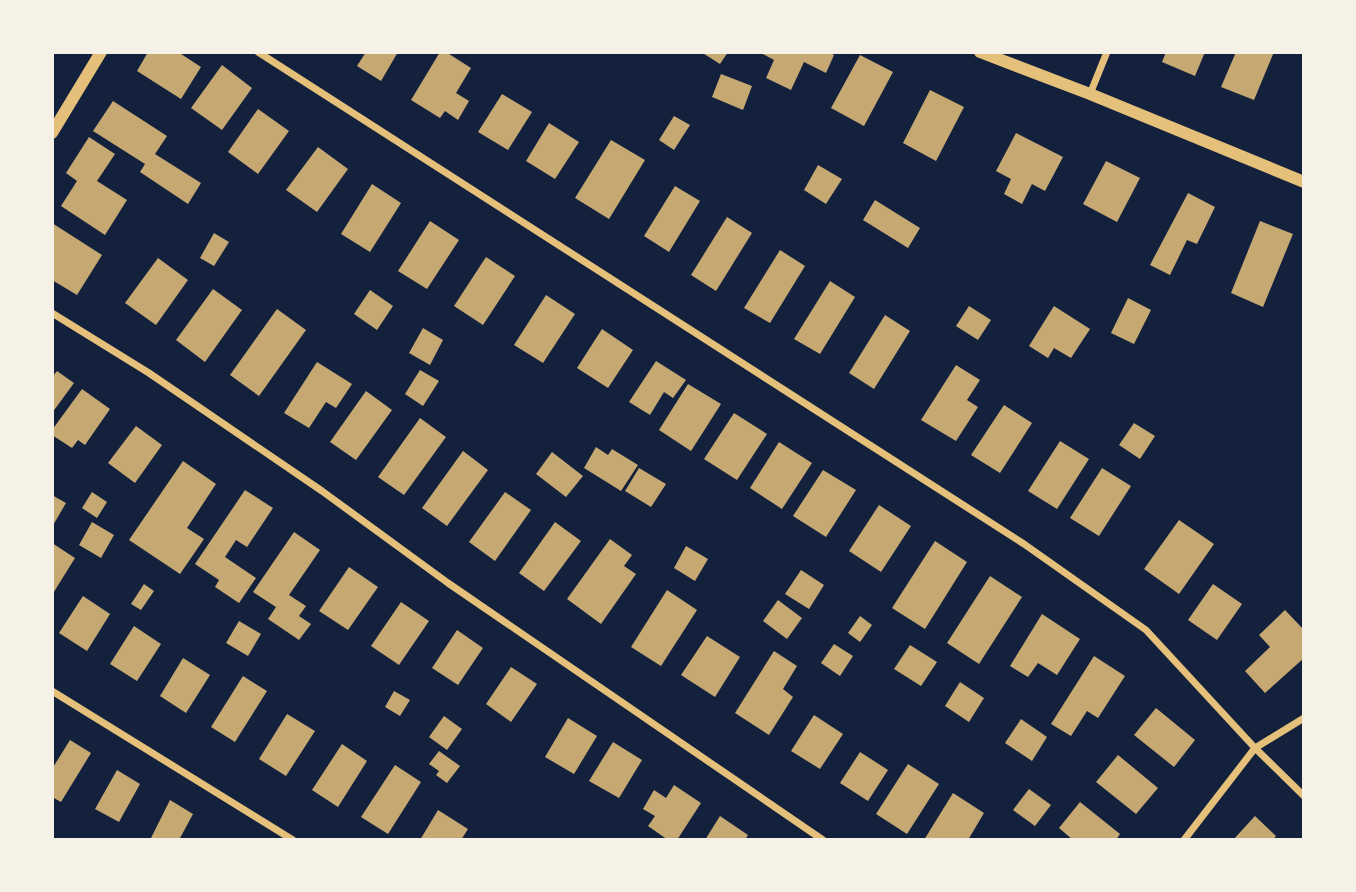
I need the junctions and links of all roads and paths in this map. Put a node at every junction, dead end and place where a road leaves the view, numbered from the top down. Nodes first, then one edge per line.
1 (101, 52) edge
2 (258, 52) edge
3 (980, 52) edge
4 (1107, 52) edge
5 (1090, 94) junction
6 (52, 133) edge
7 (1304, 182) edge
8 (52, 313) edge
9 (52, 691) edge
10 (1304, 718) edge
11 (1255, 748) junction
12 (1304, 796) edge
13 (293, 839) edge
14 (824, 839) edge
15 (1184, 839) edge

1 - 6 street
2 - 11 street
3 - 5 street
4 - 5 street
5 - 7 street
8 - 14 street
9 - 13 street
10 - 11 street
11 - 12 street
11 - 15 street

